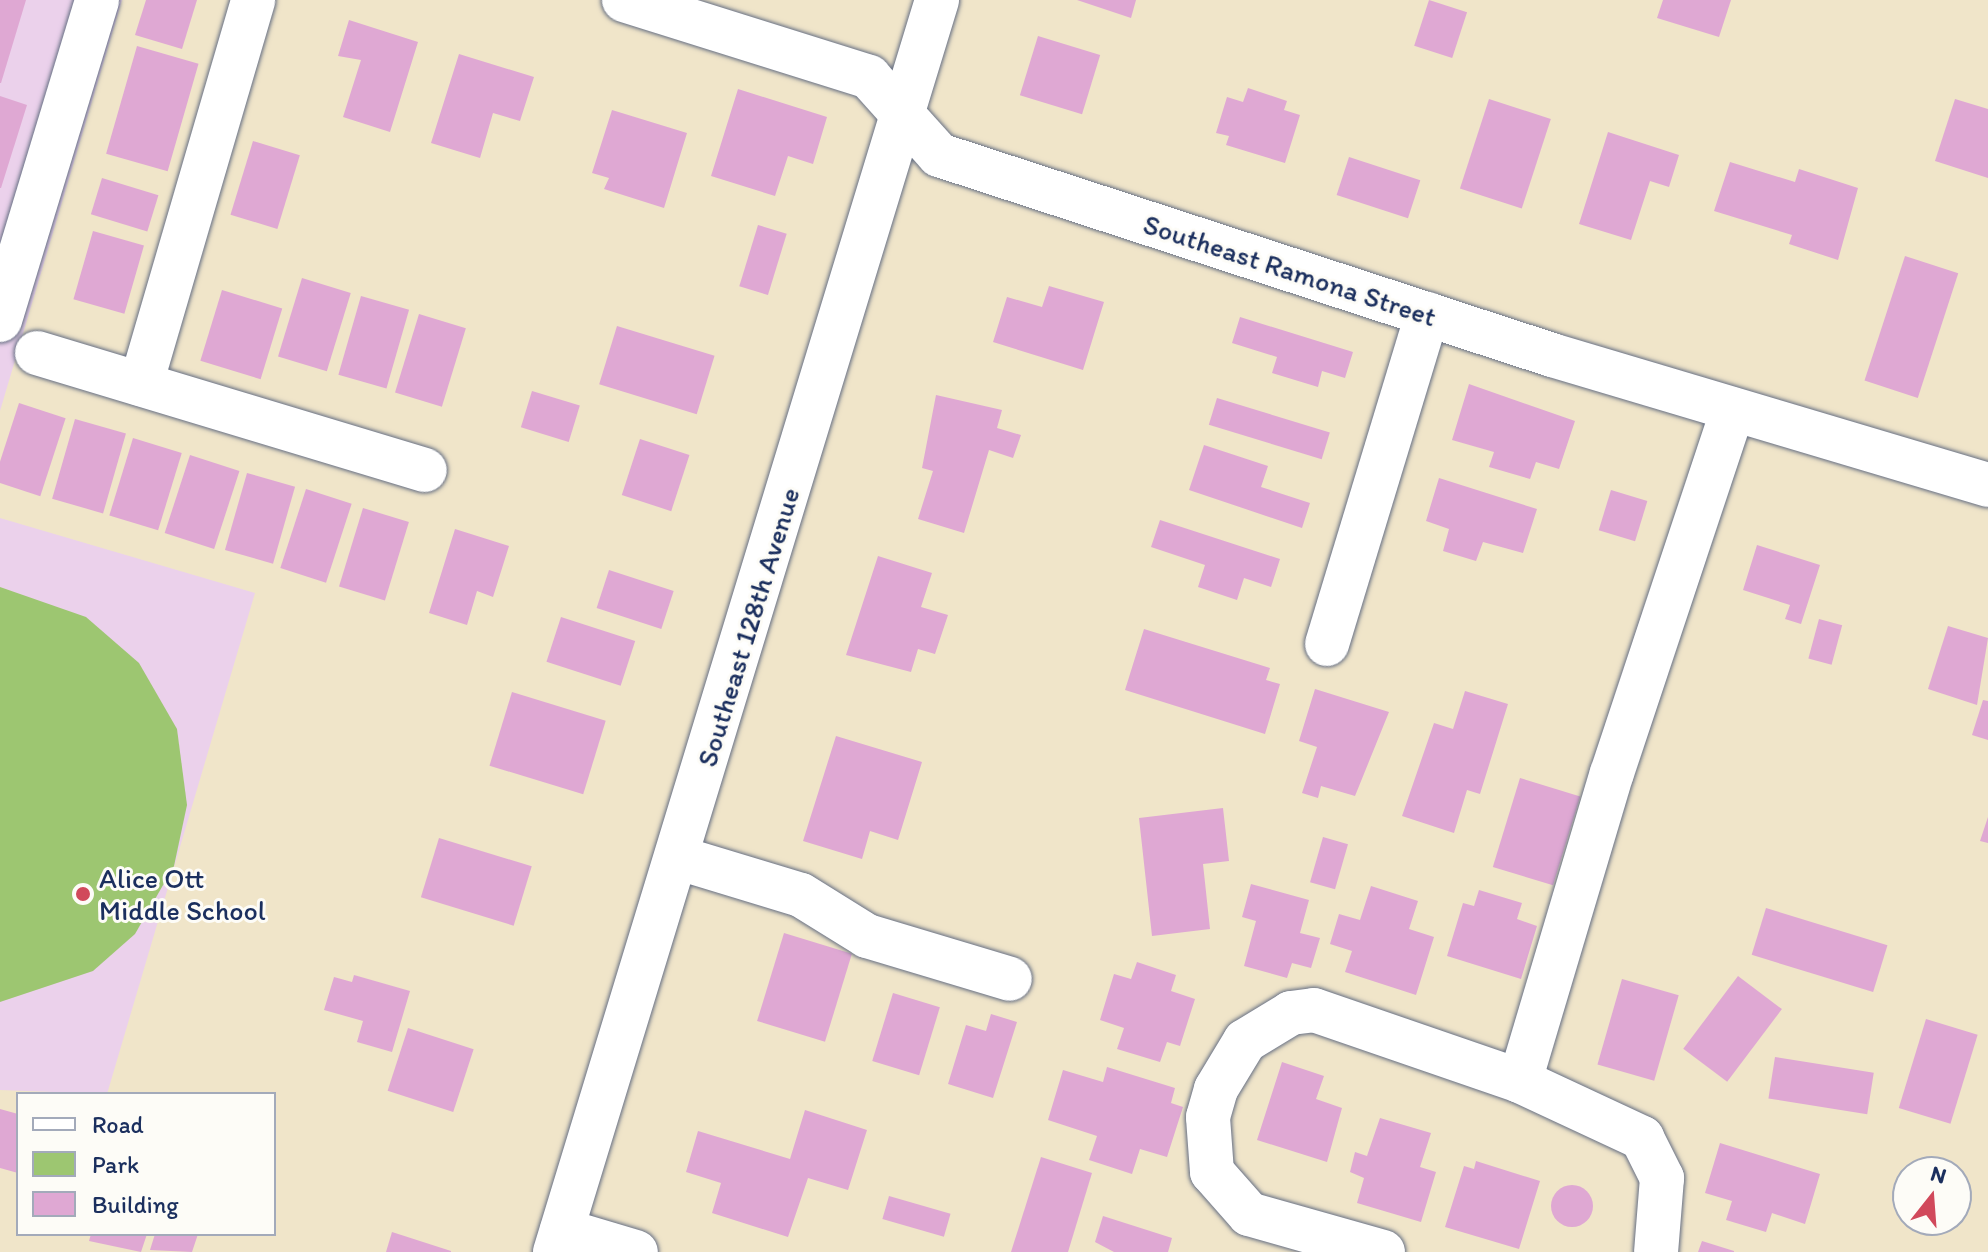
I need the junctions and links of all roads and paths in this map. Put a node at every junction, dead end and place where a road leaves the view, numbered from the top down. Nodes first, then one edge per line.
1 (97, 0) edge
2 (253, 0) edge
3 (624, 0) edge
4 (937, 0) edge
5 (903, 114) junction
6 (1427, 314) junction
7 (0, 320) edge
8 (37, 353) dead end
9 (141, 384) junction
10 (1733, 410) junction
11 (425, 470) dead end
12 (1985, 472) edge
13 (1327, 644) dead end
14 (679, 858) junction
15 (1010, 979) dead end
16 (1520, 1081) junction
17 (558, 1241) edge
18 (636, 1252) edge
19 (1383, 1252) edge
20 (1656, 1252) edge

1 - 7 street
2 - 9 street
3 - 5 street, Southeast Ramona Street
4 - 5 street, Southeast 128th Avenue
5 - 6 street, Southeast Ramona Street
5 - 14 street, Southeast 128th Avenue
6 - 10 street, Southeast Ramona Street
6 - 13 street
8 - 9 street
9 - 11 street
10 - 12 street, Southeast Ramona Street
10 - 16 street
14 - 15 street
14 - 17 street, Southeast 128th Avenue
16 - 19 street
16 - 20 street
17 - 18 street

